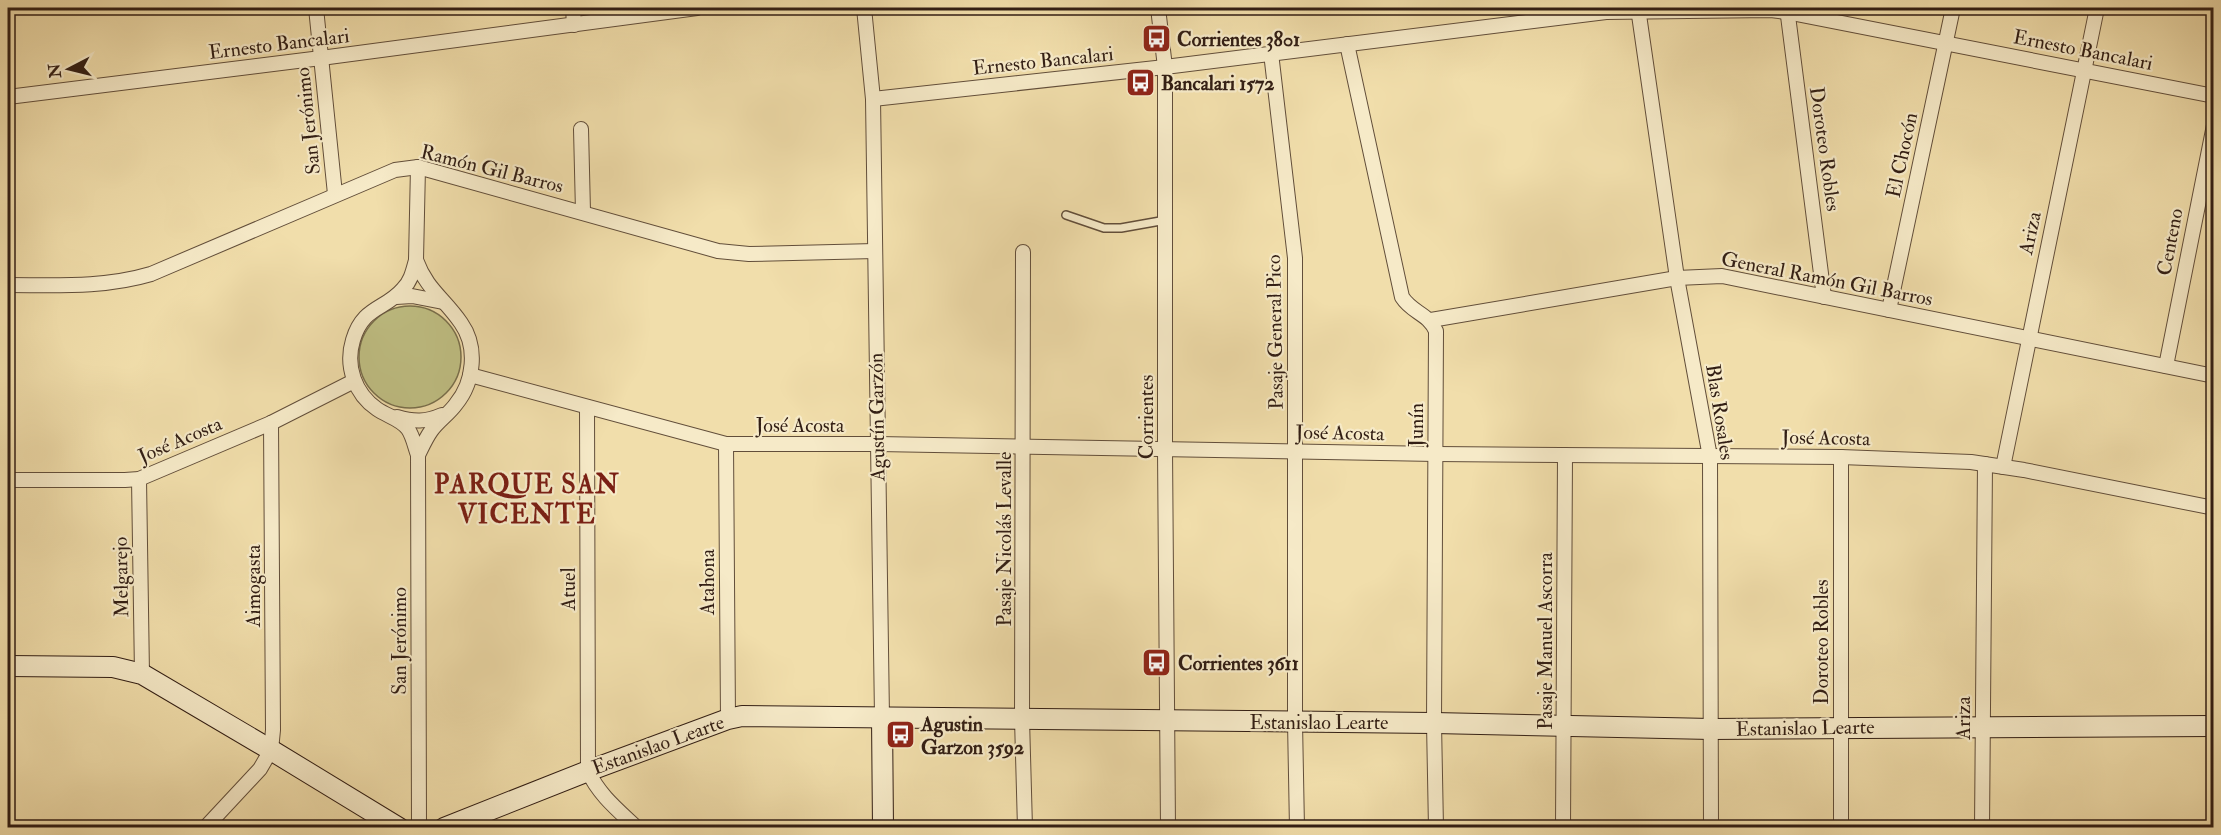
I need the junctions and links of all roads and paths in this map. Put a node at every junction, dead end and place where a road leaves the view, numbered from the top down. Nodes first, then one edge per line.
1 (316, 8) edge
2 (573, 8) edge
3 (697, 8) edge
4 (864, 8) edge
5 (1158, 8) edge
6 (1953, 8) edge
7 (2097, 8) edge
8 (1638, 9) edge
9 (1787, 10) edge
10 (574, 25) junction
11 (1946, 43) junction
12 (1347, 44) junction
13 (1271, 53) junction
14 (321, 58) junction
15 (1165, 67) junction
16 (2084, 70) junction
17 (2214, 96) edge
18 (8, 97) edge
19 (873, 99) junction
20 (2214, 125) edge
21 (581, 129) dead end
22 (418, 167) junction
23 (336, 194) junction
24 (583, 212) junction
25 (1066, 215) dead end
26 (1166, 220) junction
27 (875, 251) junction
28 (1023, 252) dead end
29 (416, 260) junction
30 (1677, 278) junction
31 (8, 285) edge
32 (396, 297) junction
33 (1824, 297) junction
34 (443, 302) junction
35 (1889, 310) junction
36 (1431, 320) junction
37 (2028, 338) junction
38 (2166, 366) junction
39 (470, 375) junction
40 (2214, 376) edge
41 (354, 381) junction
42 (587, 406) junction
43 (451, 411) junction
44 (387, 414) junction
45 (271, 423) junction
46 (726, 444) junction
47 (878, 444) junction
48 (1024, 447) junction
49 (1165, 450) junction
50 (1295, 452) junction
51 (1436, 454) junction
52 (418, 455) junction
53 (1565, 455) junction
54 (1710, 457) junction
55 (1841, 457) junction
56 (1985, 464) junction
57 (2003, 466) junction
58 (140, 479) junction
59 (8, 480) edge
60 (2214, 508) edge
61 (8, 666) edge
62 (142, 674) junction
63 (882, 717) junction
64 (728, 719) junction
65 (1022, 719) junction
66 (1168, 721) junction
67 (1295, 722) junction
68 (1434, 723) junction
69 (1564, 725) junction
70 (2214, 726) edge
71 (1840, 727) junction
72 (1982, 727) junction
73 (1711, 729) junction
74 (272, 750) junction
75 (588, 771) junction
76 (205, 828) edge
77 (399, 828) edge
78 (418, 828) edge
79 (444, 828) edge
80 (637, 828) edge
81 (883, 828) edge
82 (1025, 828) edge
83 (1168, 828) edge
84 (1298, 828) edge
85 (1436, 828) edge
86 (1563, 828) edge
87 (1711, 828) edge
88 (1841, 828) edge
89 (1982, 828) edge

1 - 14 street, San Jerónimo
2 - 10 street
3 - 10 street, Ernesto Bancalari
4 - 19 street, Agustín Garzón
5 - 15 street, Corrientes
6 - 11 street, El Chocón
7 - 16 street, Ariza
8 - 9 street, Ernesto Bancalari
8 - 12 street, Ernesto Bancalari
8 - 30 street, Blas Rosales
9 - 11 street, Ernesto Bancalari
9 - 33 street, Doroteo Robles
10 - 14 street, Ernesto Bancalari
11 - 16 street, Ernesto Bancalari
11 - 35 street, El Chocón
12 - 13 street, Ernesto Bancalari
12 - 36 street
13 - 15 street, Ernesto Bancalari
13 - 50 street, Pasaje General Pico
14 - 18 street, Ernesto Bancalari
14 - 23 street, San Jerónimo
15 - 19 street, Ernesto Bancalari
15 - 26 street, Corrientes
16 - 17 street, Ernesto Bancalari
16 - 37 street, Ariza
19 - 27 street, Agustín Garzón
20 - 38 street, Centeno
21 - 24 street
22 - 23 street, Ramón Gil Barros
22 - 24 street, Ramón Gil Barros
22 - 29 street
23 - 31 street, Ramón Gil Barros
24 - 27 street, Ramón Gil Barros
25 - 26 lane
26 - 49 street, Corrientes
27 - 47 street, Agustín Garzón
28 - 48 street, Pasaje Nicolás Levalle
29 - 32 street
29 - 34 street
30 - 33 street, General Ramón Gil Barros
30 - 36 street, General Ramón Gil Barros
30 - 54 street, Blas Rosales
32 - 34 street
32 - 41 street
33 - 35 street, General Ramón Gil Barros
34 - 39 street
35 - 37 street, General Ramón Gil Barros
36 - 51 street, Junín
37 - 38 street, General Ramón Gil Barros
37 - 57 street, Ariza
38 - 40 street, General Ramón Gil Barros
39 - 42 street, José Acosta
39 - 43 street
41 - 44 street
41 - 45 street, José Acosta
42 - 46 street, José Acosta
42 - 75 street, Atuel
43 - 44 street
43 - 52 street
44 - 52 street
45 - 58 street, José Acosta
45 - 74 street, Aimogasta
46 - 47 street, José Acosta
46 - 64 street, Atahona
47 - 48 street, José Acosta
47 - 63 street, Agustín Garzón
48 - 49 street, José Acosta
48 - 65 street, Pasaje Nicolás Levalle
49 - 50 street, José Acosta
49 - 66 street, Corrientes
50 - 51 street, José Acosta
50 - 67 street, Pasaje General Pico
51 - 53 street, José Acosta
51 - 68 street, Junín
52 - 78 street, San Jerónimo
53 - 54 street, José Acosta
53 - 69 street, Pasaje Manuel Ascorra
54 - 55 street, José Acosta
54 - 73 street, Blas Rosales
55 - 56 street, José Acosta
55 - 71 street, Doroteo Robles
56 - 57 street, José Acosta
56 - 72 street, Ariza
57 - 60 street, José Acosta
58 - 59 street, José Acosta
58 - 62 street, Melgarejo
61 - 62 main road
62 - 74 main road
63 - 64 main road, Estanislao Learte
63 - 65 main road, Estanislao Learte
63 - 81 main road, Agustín Garzón
64 - 75 main road, Estanislao Learte
65 - 66 main road, Estanislao Learte
65 - 82 street, Pasaje Nicolás Levalle
66 - 67 main road, Estanislao Learte
66 - 83 street, Corrientes
67 - 68 main road, Estanislao Learte
67 - 84 street, Pasaje General Pico
68 - 69 main road, Estanislao Learte
68 - 85 street, Junín
69 - 73 main road, Estanislao Learte
69 - 86 street, Pasaje Manuel Ascorra
70 - 72 main road, Estanislao Learte
71 - 72 main road, Estanislao Learte
71 - 73 main road, Estanislao Learte
71 - 88 street, Doroteo Robles
72 - 89 street, Ariza
73 - 87 street, Blas Rosales
74 - 76 street
74 - 77 main road
75 - 79 main road, Estanislao Learte
75 - 80 street

